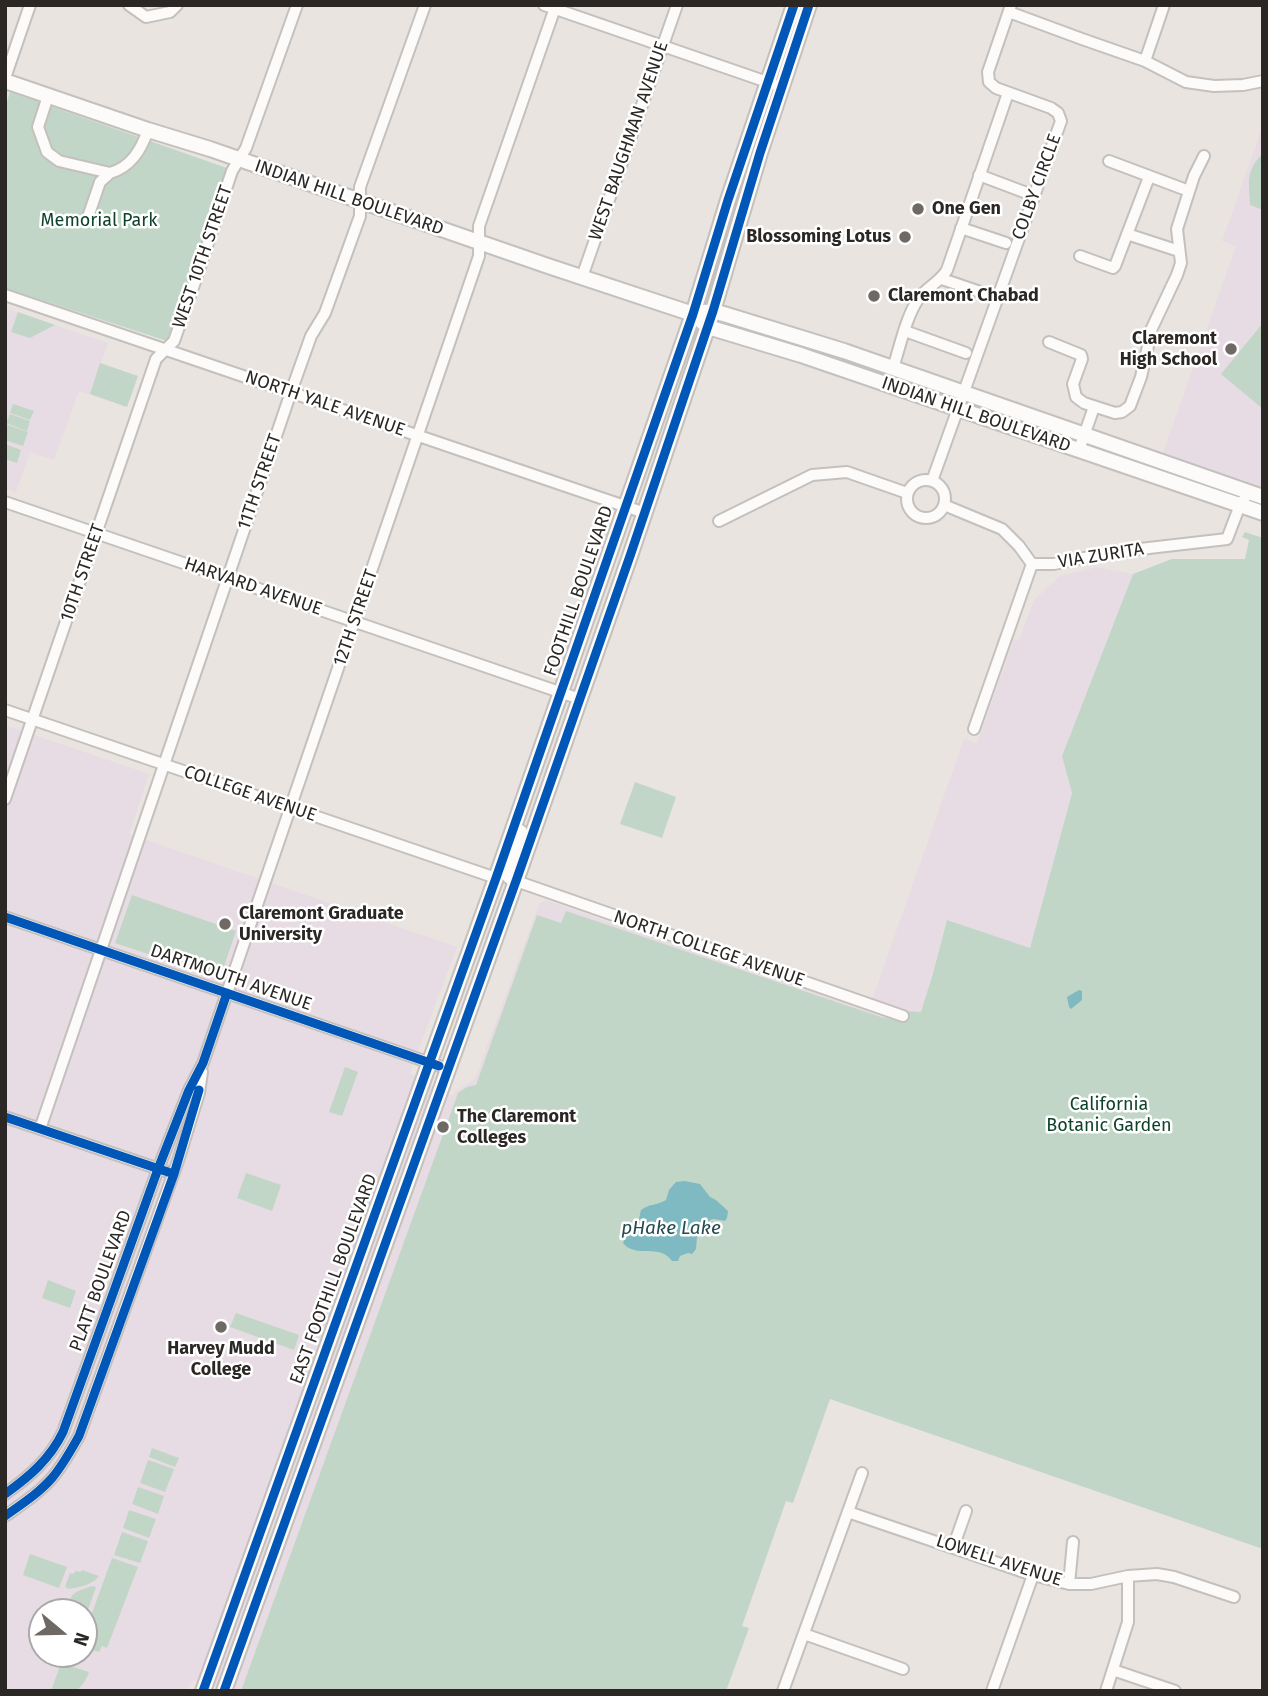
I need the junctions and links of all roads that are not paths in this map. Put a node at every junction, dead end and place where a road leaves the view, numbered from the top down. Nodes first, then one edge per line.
1 (30, 5) edge
2 (129, 5) edge
3 (177, 5) edge
4 (297, 5) edge
5 (425, 5) edge
6 (677, 5) edge
7 (794, 5) edge
8 (809, 5) edge
9 (1164, 5) edge
10 (551, 6) edge
11 (1010, 8) edge
12 (663, 46) junction
13 (1145, 61) junction
14 (5, 79) edge
15 (1263, 81) edge
16 (774, 85) junction
17 (1008, 93) junction
18 (48, 96) junction
19 (148, 130) junction
20 (1204, 156) dead end
21 (239, 160) junction
22 (1109, 161) dead end
23 (110, 173) junction
24 (979, 175) junction
25 (1149, 177) junction
26 (1189, 191) junction
27 (1024, 192) dead end
28 (360, 202) junction
29 (88, 217) dead end
30 (961, 228) junction
31 (1127, 234) junction
32 (478, 243) junction
33 (1006, 243) dead end
34 (1180, 251) junction
35 (1080, 256) dead end
36 (582, 277) junction
37 (942, 279) junction
38 (5, 295) edge
39 (989, 296) dead end
40 (713, 311) junction
41 (692, 314) junction
42 (708, 327) junction
43 (905, 331) junction
44 (1049, 342) dead end
45 (164, 349) junction
46 (966, 353) dead end
47 (893, 368) junction
48 (291, 392) junction
49 (964, 393) junction
50 (1094, 407) junction
51 (958, 409) junction
52 (1084, 435) junction
53 (418, 436) junction
54 (1079, 450) junction
55 (932, 481) junction
56 (907, 493) junction
57 (1256, 495) edge
58 (5, 502) edge
59 (944, 505) junction
60 (1240, 505) junction
61 (625, 508) junction
62 (645, 513) junction
63 (1263, 513) edge
64 (719, 522) dead end
65 (97, 534) junction
66 (1032, 564) junction
67 (227, 578) junction
68 (355, 622) junction
69 (561, 692) junction
70 (580, 699) junction
71 (5, 709) edge
72 (33, 719) junction
73 (974, 729) dead end
74 (164, 764) junction
75 (5, 799) edge
76 (290, 807) junction
77 (515, 822) junction
78 (496, 878) junction
79 (516, 881) junction
80 (5, 918) edge
81 (493, 944) junction
82 (101, 951) junction
83 (227, 993) junction
84 (904, 1016) dead end
85 (203, 1063) junction
86 (430, 1063) junction
87 (448, 1069) junction
88 (5, 1116) edge
89 (40, 1129) junction
90 (158, 1169) junction
91 (174, 1174) junction
92 (862, 1473) dead end
93 (5, 1494) edge
94 (966, 1511) dead end
95 (848, 1512) junction
96 (5, 1516) edge
97 (1073, 1542) dead end
98 (953, 1548) junction
99 (1033, 1575) junction
100 (1128, 1576) junction
101 (1069, 1584) junction
102 (1234, 1597) dead end
103 (804, 1634) junction
104 (903, 1669) dead end
105 (1114, 1670) junction
106 (204, 1691) edge
107 (224, 1691) edge
108 (783, 1691) edge
109 (992, 1691) edge
110 (1106, 1691) edge
111 (1175, 1691) edge

1 - 14 street
2 - 3 street
4 - 21 street, WEST 10TH STREET
5 - 28 street, 11TH STREET
6 - 12 street, WEST BAUGHMAN AVENUE
7 - 16 main road
8 - 16 main road
9 - 13 street
10 - 12 street
10 - 32 street, 12TH STREET
11 - 13 street
11 - 17 street
12 - 16 street
12 - 36 street, WEST BAUGHMAN AVENUE
13 - 15 street
14 - 18 main road, INDIAN HILL BOULEVARD
16 - 40 main road, FOOTHILL BOULEVARD
16 - 41 main road, FOOTHILL BOULEVARD
17 - 24 street
17 - 49 street, COLBY CIRCLE
18 - 19 main road, INDIAN HILL BOULEVARD
18 - 23 street
19 - 21 main road, INDIAN HILL BOULEVARD
19 - 23 street
20 - 26 street
21 - 28 main road, INDIAN HILL BOULEVARD
21 - 45 street, WEST 10TH STREET
22 - 25 street
23 - 29 street
24 - 27 street
24 - 30 street
25 - 26 street
25 - 31 street
26 - 34 street
28 - 32 main road, INDIAN HILL BOULEVARD
28 - 48 street, 11TH STREET
30 - 33 street
30 - 37 street
31 - 34 street
31 - 35 street
32 - 36 main road, INDIAN HILL BOULEVARD
32 - 53 street, 12TH STREET
34 - 50 street
36 - 41 main road, INDIAN HILL BOULEVARD
37 - 39 street
37 - 43 street
38 - 45 street, NORTH YALE AVENUE
40 - 41 main road, INDIAN HILL BOULEVARD
40 - 42 main road, FOOTHILL BOULEVARD
40 - 47 main road, INDIAN HILL BOULEVARD
41 - 42 main road, INDIAN HILL BOULEVARD
41 - 61 main road, FOOTHILL BOULEVARD
42 - 51 main road, INDIAN HILL BOULEVARD
42 - 62 main road, FOOTHILL BOULEVARD
43 - 46 street
43 - 47 street
44 - 50 street
45 - 48 street, NORTH YALE AVENUE
45 - 65 street, 10TH STREET
47 - 49 main road, INDIAN HILL BOULEVARD
48 - 53 street, NORTH YALE AVENUE
48 - 67 street, 11TH STREET
49 - 51 street, COLBY CIRCLE
49 - 52 main road, INDIAN HILL BOULEVARD
50 - 52 street
51 - 54 main road, INDIAN HILL BOULEVARD
51 - 55 street, COLBY CIRCLE
52 - 54 street
52 - 57 main road, INDIAN HILL BOULEVARD
53 - 61 street, NORTH YALE AVENUE
53 - 68 street, 12TH STREET
54 - 60 main road, INDIAN HILL BOULEVARD
55 - 56 street
55 - 59 street
56 - 59 street
56 - 64 street
57 - 60 street, VIA ZURITA
58 - 65 street, HARVARD AVENUE
59 - 66 street
60 - 63 main road, INDIAN HILL BOULEVARD
60 - 66 street, VIA ZURITA
61 - 62 street, NORTH YALE AVENUE
61 - 69 main road, FOOTHILL BOULEVARD
62 - 70 main road, FOOTHILL BOULEVARD
65 - 67 street, HARVARD AVENUE
65 - 72 street, 10TH STREET
66 - 73 street
67 - 68 street, HARVARD AVENUE
67 - 74 street, 11TH STREET
68 - 69 street, HARVARD AVENUE
68 - 76 street, 12TH STREET
69 - 70 street, HARVARD AVENUE
69 - 77 main road, FOOTHILL BOULEVARD
70 - 79 main road, FOOTHILL BOULEVARD
71 - 72 street, COLLEGE AVENUE
72 - 74 street, COLLEGE AVENUE
72 - 75 street, 10TH STREET
74 - 76 street, COLLEGE AVENUE
74 - 82 street, 11TH STREET
76 - 78 street, COLLEGE AVENUE
76 - 83 street, 12TH STREET
77 - 78 main road, FOOTHILL BOULEVARD
77 - 79 main road
78 - 81 main road
78 - 86 main road, EAST FOOTHILL BOULEVARD
79 - 81 main road, EAST FOOTHILL BOULEVARD
79 - 84 street, NORTH COLLEGE AVENUE
80 - 82 street, DARTMOUTH AVENUE
81 - 87 main road, EAST FOOTHILL BOULEVARD
82 - 83 street, DARTMOUTH AVENUE
82 - 89 street
83 - 85 street, PLATT BOULEVARD
83 - 86 street, DARTMOUTH AVENUE
85 - 90 street, PLATT BOULEVARD
85 - 91 street, PLATT BOULEVARD
86 - 87 street, DARTMOUTH AVENUE
86 - 106 main road, EAST FOOTHILL BOULEVARD
87 - 107 main road, EAST FOOTHILL BOULEVARD
88 - 89 street
89 - 90 street
90 - 91 street
90 - 93 street, PLATT BOULEVARD
91 - 96 street, PLATT BOULEVARD
92 - 95 street
94 - 98 street
95 - 98 street, LOWELL AVENUE
95 - 103 street
97 - 101 street
98 - 99 street, LOWELL AVENUE
99 - 101 street, LOWELL AVENUE
99 - 109 street
100 - 101 street, LOWELL AVENUE
100 - 102 street, LOWELL AVENUE
100 - 105 street
103 - 104 street
103 - 108 street
105 - 110 street
105 - 111 street

